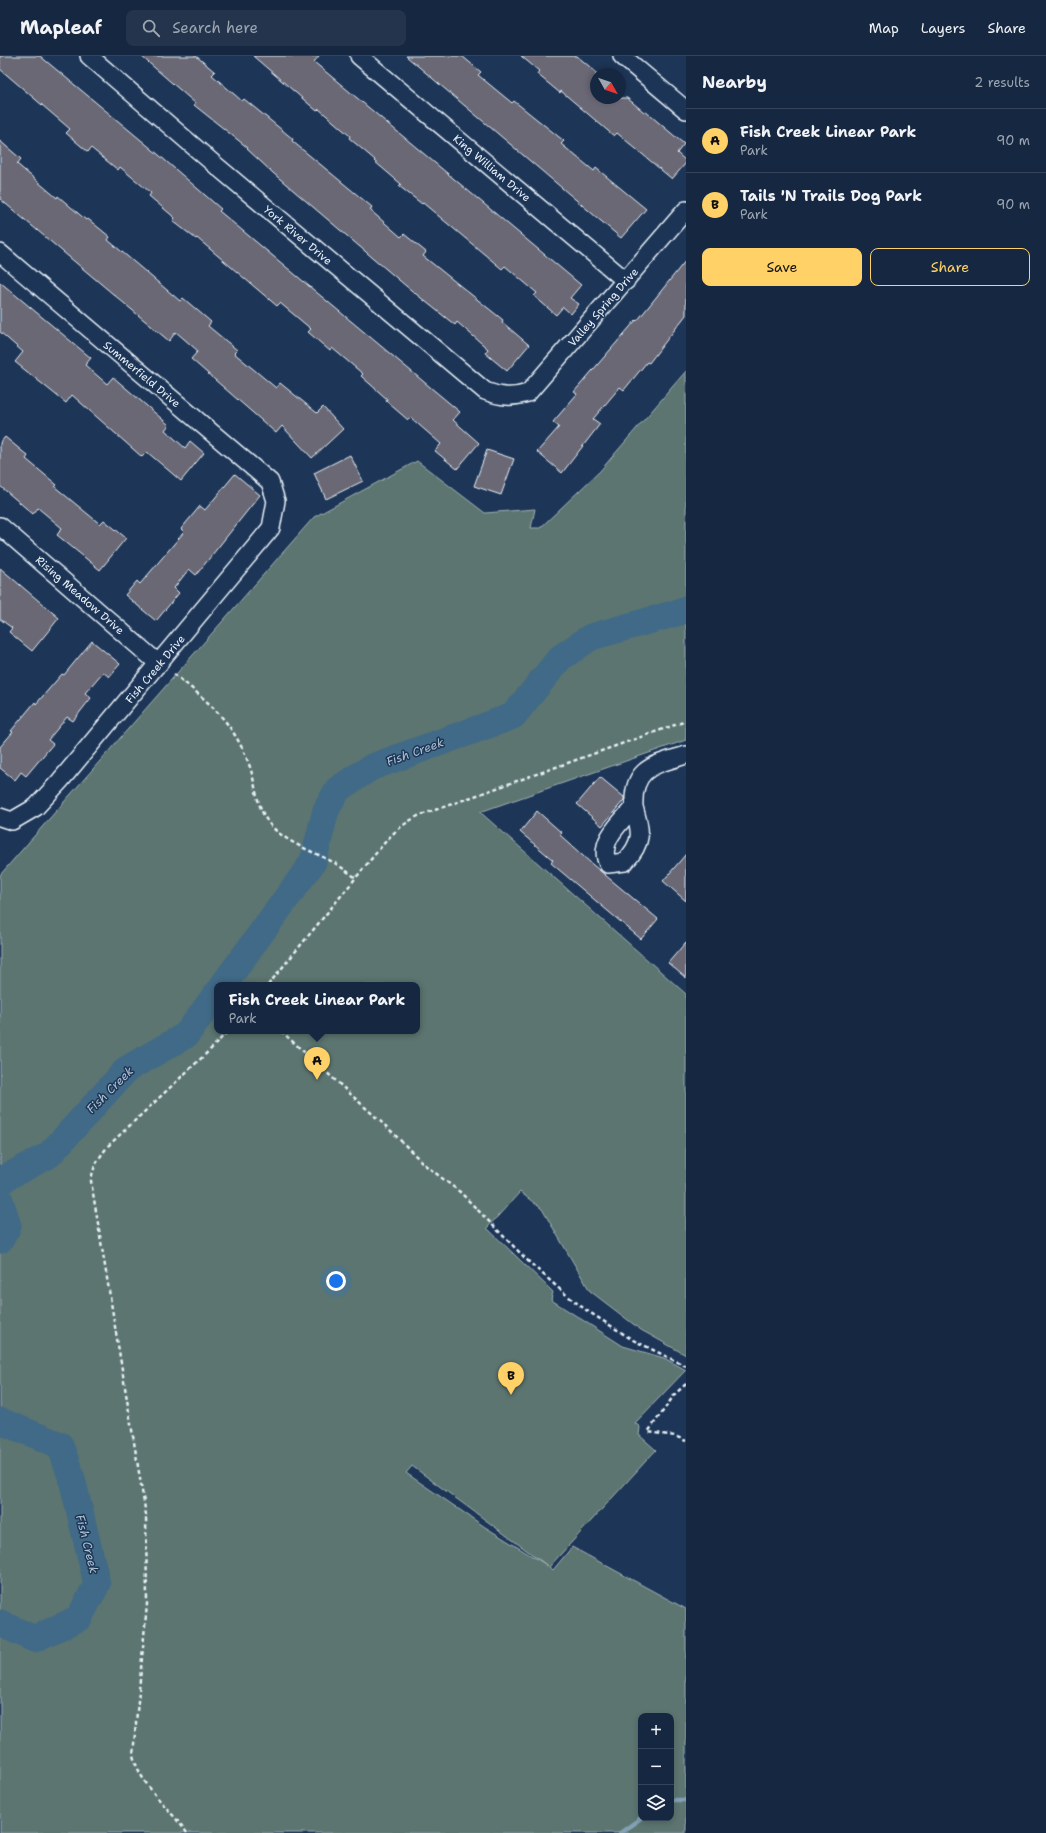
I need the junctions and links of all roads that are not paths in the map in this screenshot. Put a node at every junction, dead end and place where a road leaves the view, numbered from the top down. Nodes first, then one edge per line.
1 (89, 56) edge
2 (359, 56) edge
3 (622, 56) edge
4 (686, 110) edge
5 (686, 210) edge
6 (0, 253) edge
7 (626, 281) junction
8 (516, 396) joint
9 (276, 500) joint
10 (0, 526) edge
11 (160, 664) junction
12 (686, 755) edge
13 (634, 807) dead end
14 (6, 819) edge

1 - 8 street, York River Drive
2 - 7 street, King William Drive
3 - 4 street
5 - 7 street, Valley Spring Drive
6 - 9 street, Summerfield Drive
7 - 8 street, Valley Spring Drive
9 - 11 street, Fish Creek Drive
10 - 11 street, Rising Meadow Drive
11 - 14 street, Fish Creek Drive
12 - 13 street

